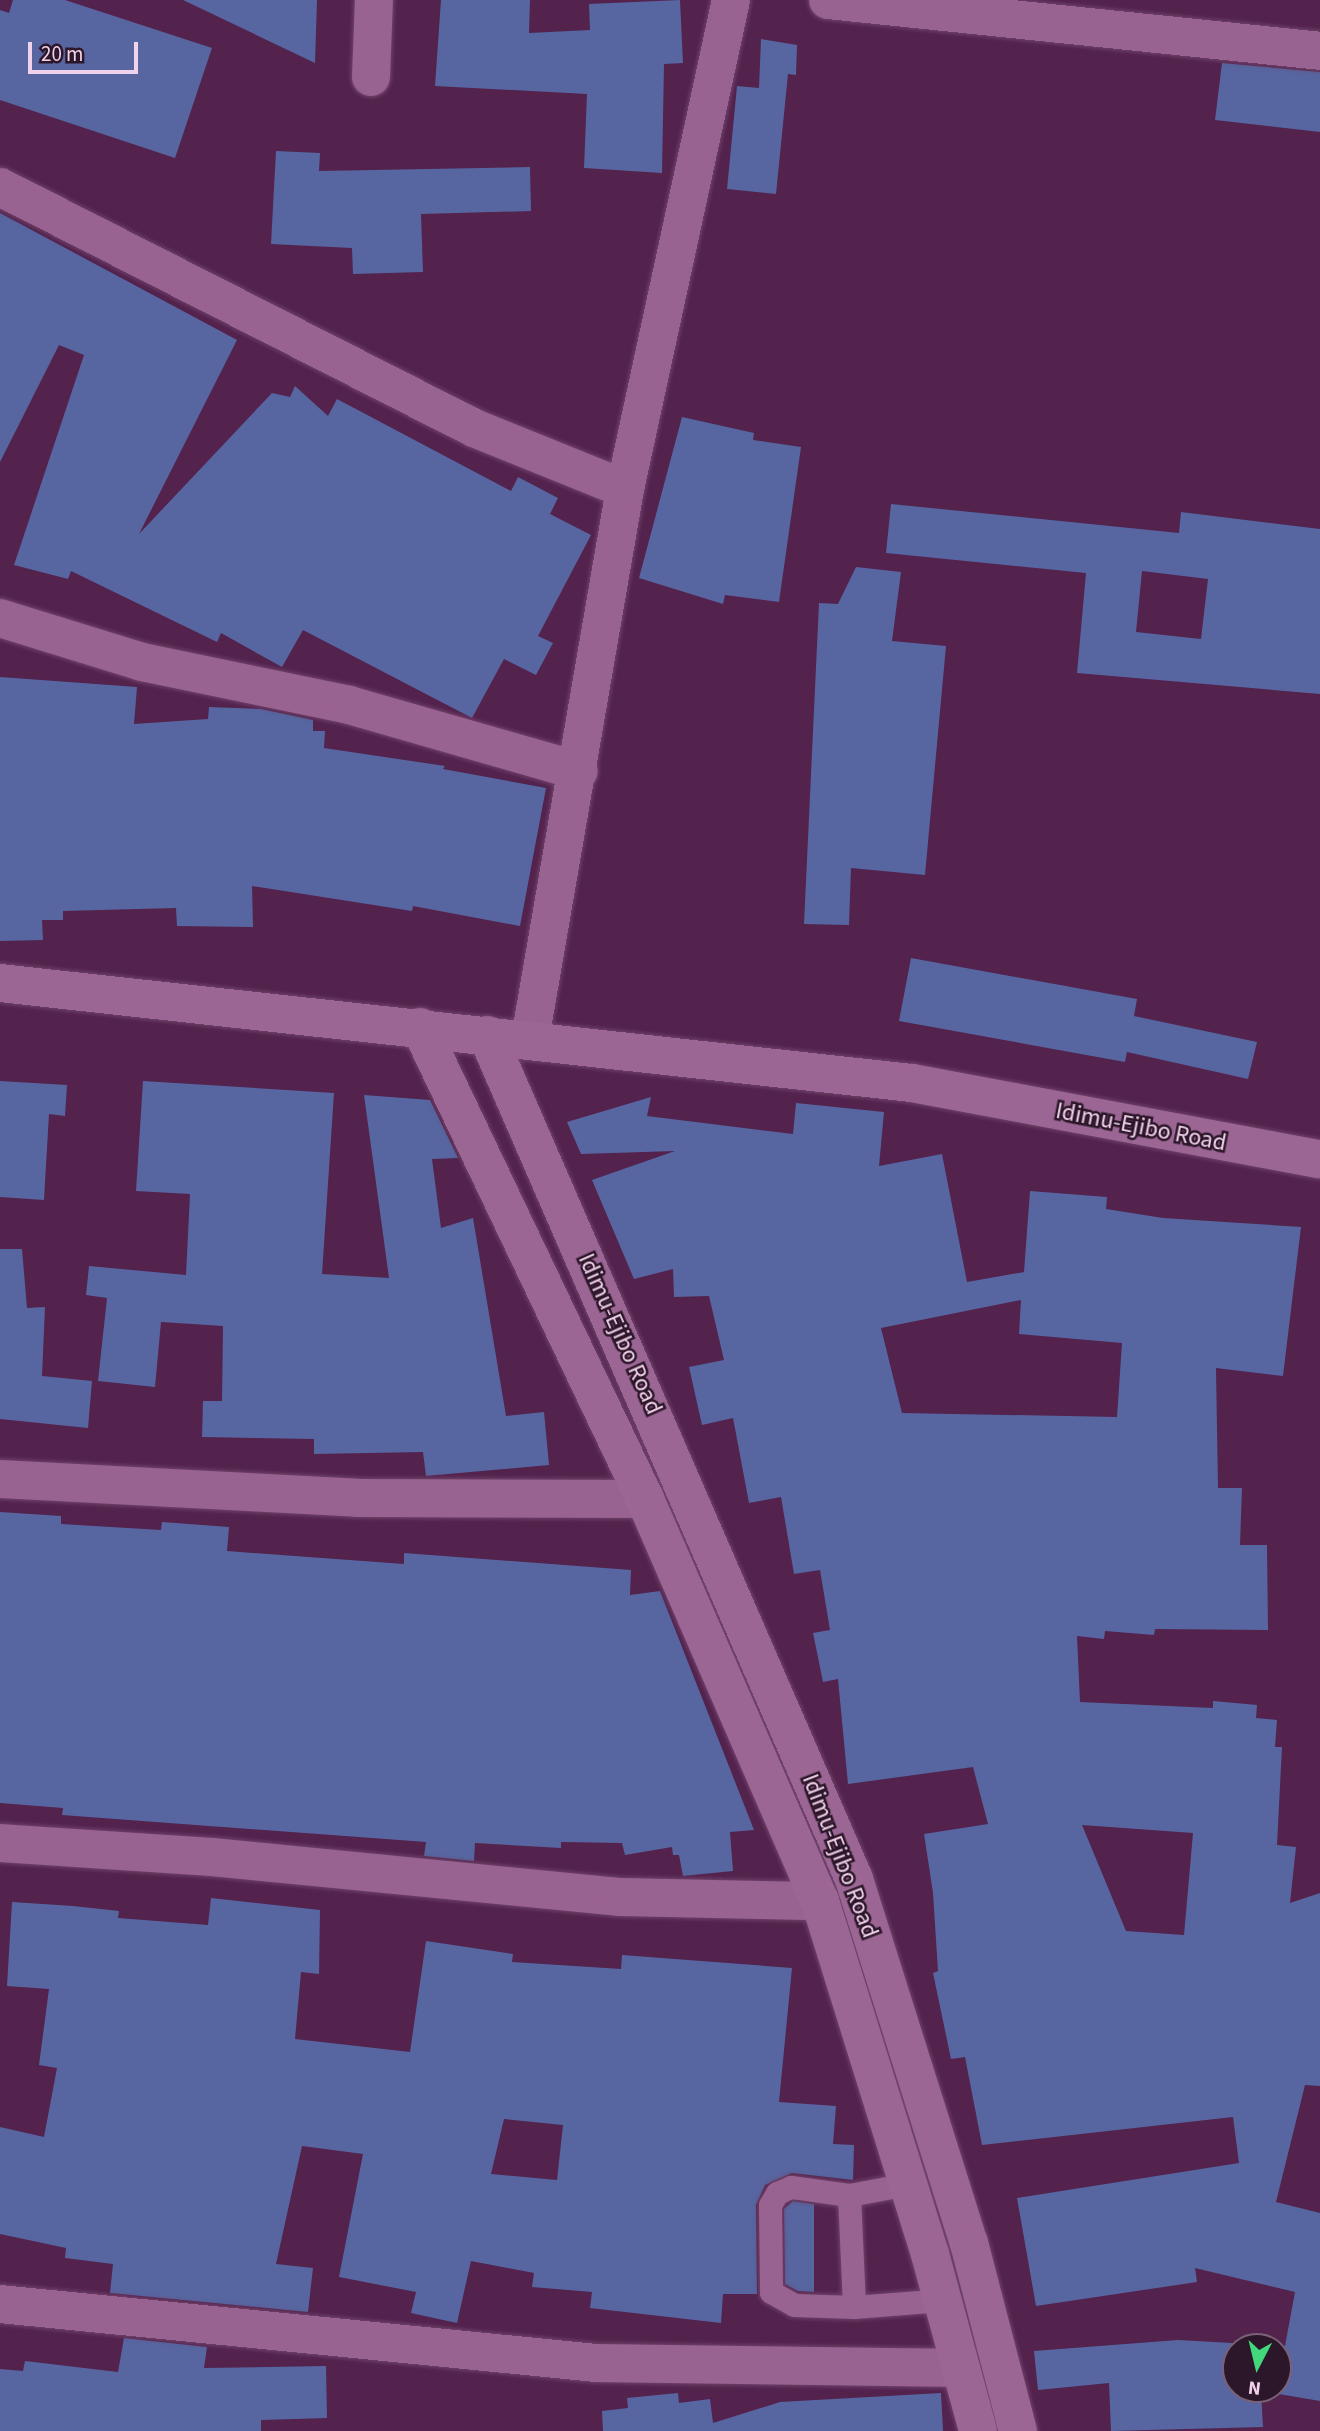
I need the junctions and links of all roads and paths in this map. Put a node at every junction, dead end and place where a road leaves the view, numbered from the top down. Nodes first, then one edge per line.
1 (374, 0) edge
2 (732, 0) edge
3 (828, 0) edge
4 (1320, 51) edge
5 (371, 77) dead end
6 (0, 187) edge
7 (625, 489) junction
8 (0, 618) edge
9 (579, 771) junction
10 (0, 983) edge
11 (420, 1027) junction
12 (487, 1035) junction
13 (530, 1039) junction
14 (1320, 1159) edge
15 (0, 1479) edge
16 (645, 1499) junction
17 (822, 1805) junction
18 (784, 1818) junction
19 (0, 1843) edge
20 (820, 1900) junction
21 (908, 2184) junction
22 (849, 2196) junction
23 (969, 2243) junction
24 (930, 2254) junction
25 (942, 2300) junction
26 (0, 2304) edge
27 (854, 2307) junction
28 (961, 2368) junction
29 (978, 2431) edge
30 (1018, 2431) edge

1 - 5 street
2 - 7 street
3 - 4 street
6 - 7 street
7 - 9 street
8 - 9 street
9 - 13 street
10 - 11 main road
11 - 12 main road
11 - 16 main road, Idimu-Ejibo Road
12 - 13 main road, Idimu-Ejibo Road
12 - 17 main road, Idimu-Ejibo Road
13 - 14 main road, Idimu-Ejibo Road
15 - 16 street
16 - 18 main road, Idimu-Ejibo Road
17 - 18 main road
17 - 23 main road, Idimu-Ejibo Road
18 - 20 main road, Idimu-Ejibo Road
19 - 20 street
20 - 21 main road, Idimu-Ejibo Road
21 - 22 lane
21 - 24 main road, Idimu-Ejibo Road
22 - 27 lane
22 - 27 lane
23 - 24 main road
23 - 30 main road, Idimu-Ejibo Road
24 - 25 main road, Idimu-Ejibo Road
25 - 27 lane
25 - 28 main road, Idimu-Ejibo Road
26 - 28 street
28 - 29 main road, Idimu-Ejibo Road

